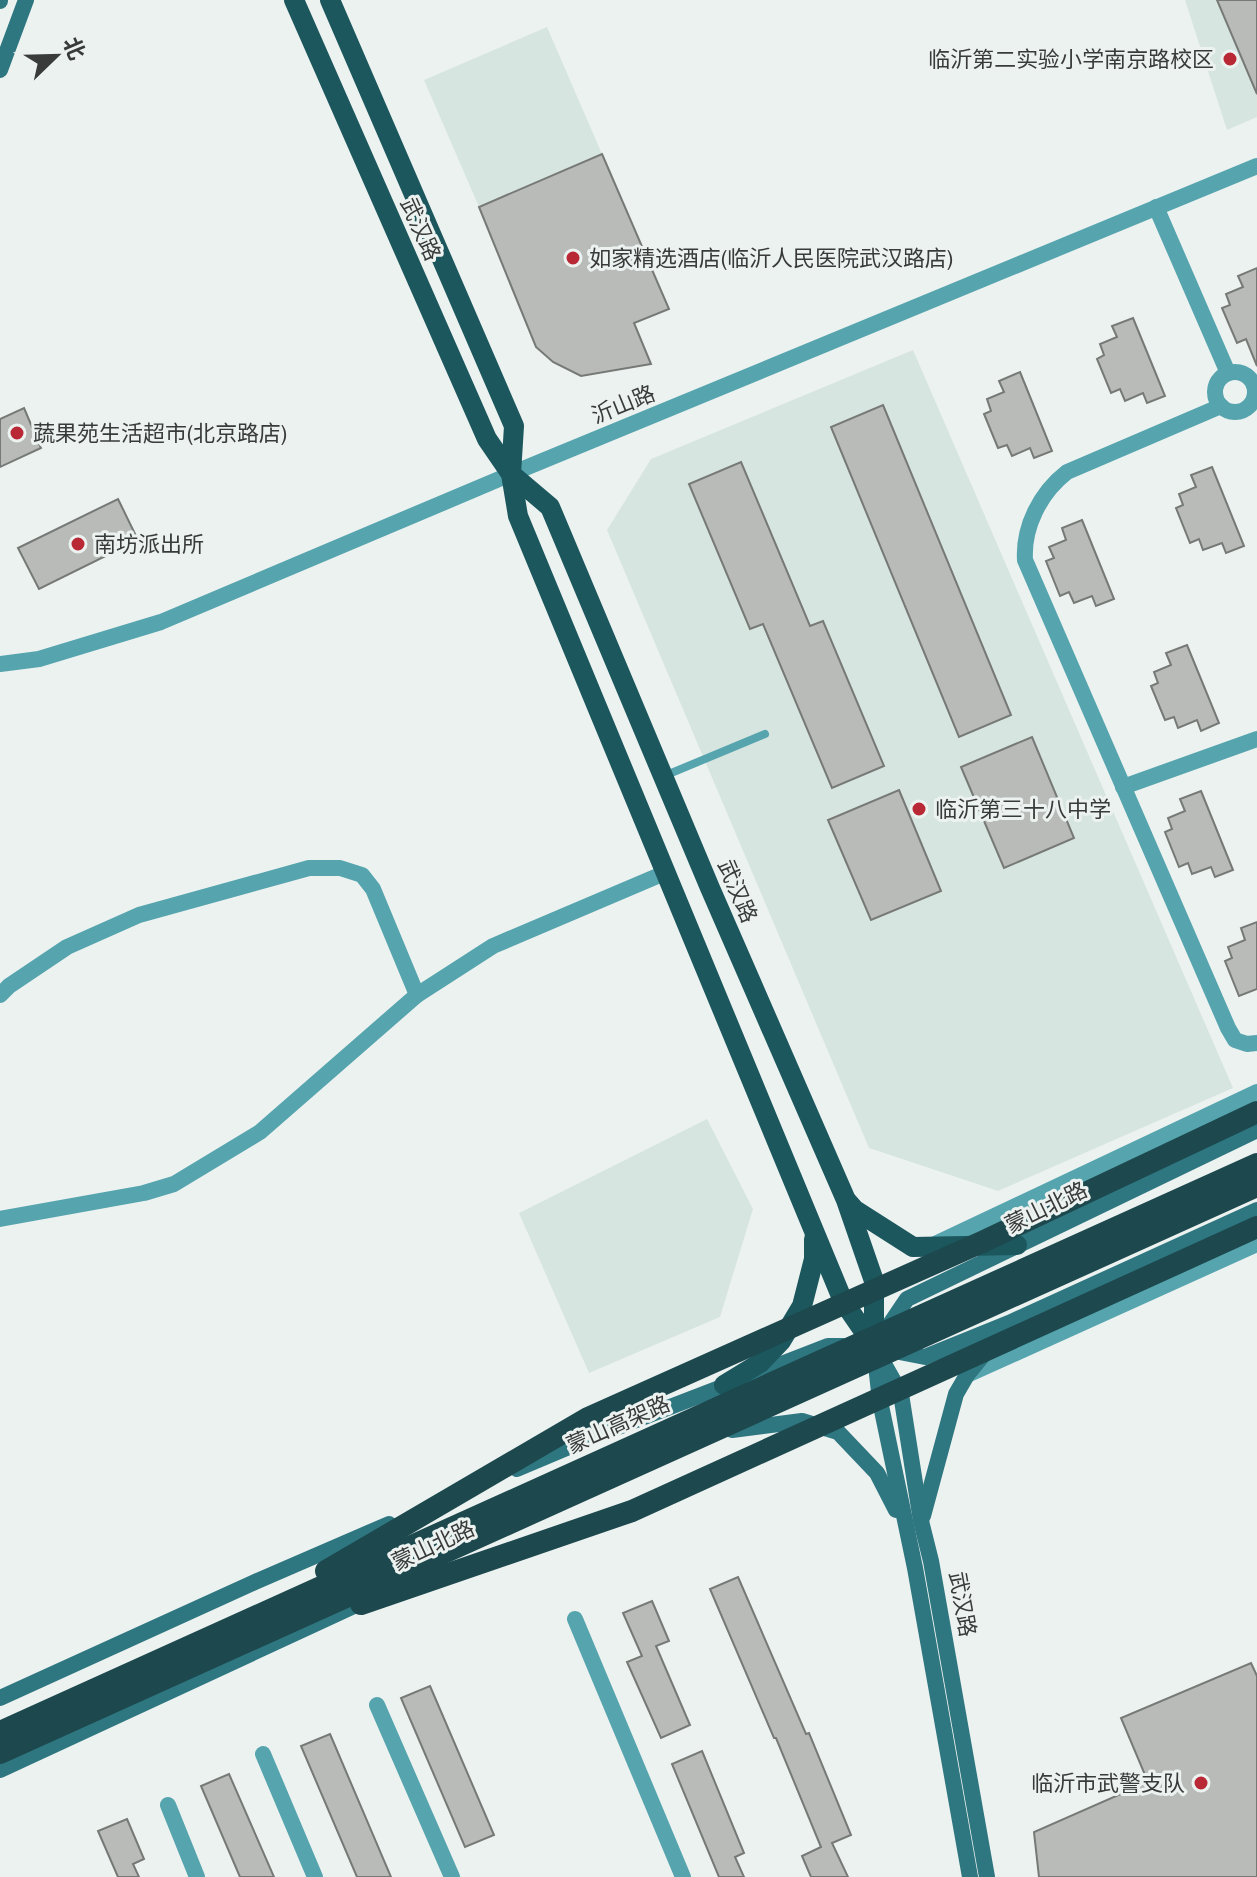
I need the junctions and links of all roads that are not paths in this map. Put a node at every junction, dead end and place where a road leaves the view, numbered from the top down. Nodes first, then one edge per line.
1 (26, 0) edge
2 (294, 0) edge
3 (330, 0) edge
4 (0, 70) edge
5 (1257, 166) edge
6 (1156, 207) junction
7 (1228, 373) junction
8 (1256, 392) edge
9 (1221, 406) junction
10 (511, 474) junction
11 (0, 664) edge
12 (765, 734) dead end
13 (1257, 739) edge
14 (663, 776) junction
15 (1123, 787) junction
16 (667, 872) junction
17 (0, 995) edge
18 (417, 995) junction
19 (1257, 1043) edge
20 (1257, 1092) edge
21 (1257, 1112) edge
22 (1257, 1130) edge
23 (1257, 1164) edge
24 (1257, 1186) edge
25 (846, 1200) junction
26 (1257, 1210) edge
27 (0, 1219) edge
28 (1257, 1227) edge
29 (814, 1231) junction
30 (1257, 1244) edge
31 (1017, 1245) junction
32 (928, 1248) junction
33 (1009, 1323) junction
34 (874, 1346) junction
35 (967, 1375) junction
36 (724, 1385) junction
37 (732, 1430) junction
38 (913, 1524) junction
39 (575, 1619) dead end
40 (224, 1641) junction
41 (0, 1698) edge
42 (377, 1705) dead end
43 (0, 1732) edge
44 (0, 1753) edge
45 (263, 1754) dead end
46 (0, 1770) edge
47 (168, 1805) dead end
48 (197, 1877) edge
49 (315, 1877) edge
50 (452, 1877) edge
51 (683, 1877) edge
52 (970, 1877) edge
53 (987, 1877) edge

1 - 4 main road
2 - 10 main road, 武汉路
3 - 10 main road, 武汉路
5 - 6 street, 沂山路
6 - 7 street
6 - 10 street, 沂山路
7 - 8 street
7 - 9 street
8 - 9 street
9 - 15 street
10 - 11 street, 沂山路
10 - 14 main road, 武汉路
10 - 16 main road, 武汉路
12 - 14 lane
13 - 15 street
14 - 25 main road, 武汉路
15 - 19 street
16 - 18 street
16 - 29 main road, 武汉路
17 - 18 street
18 - 27 street
20 - 32 street
21 - 40 highway, bridge
22 - 31 main road, 蒙山北路
23 - 40 highway, 蒙山高架路, bridge
24 - 40 highway, 蒙山高架路, bridge
25 - 32 main road
25 - 34 main road, 武汉路
26 - 33 main road, 蒙山北路
28 - 40 highway, bridge
29 - 34 main road, 武汉路
29 - 36 main road
30 - 35 street
31 - 32 main road
31 - 34 main road, 蒙山北路
33 - 34 main road, 蒙山北路
33 - 35 main road
34 - 36 main road, 蒙山北路
34 - 37 main road, 蒙山北路
34 - 38 main road, 武汉路
35 - 38 main road
36 - 41 main road, 蒙山北路
37 - 38 main road
37 - 46 main road, 蒙山北路
38 - 52 main road, 武汉路
38 - 53 main road, 武汉路
39 - 51 street
40 - 43 highway, 蒙山高架路, bridge
40 - 44 highway, 蒙山高架路, bridge
42 - 50 street
45 - 49 street
47 - 48 street

